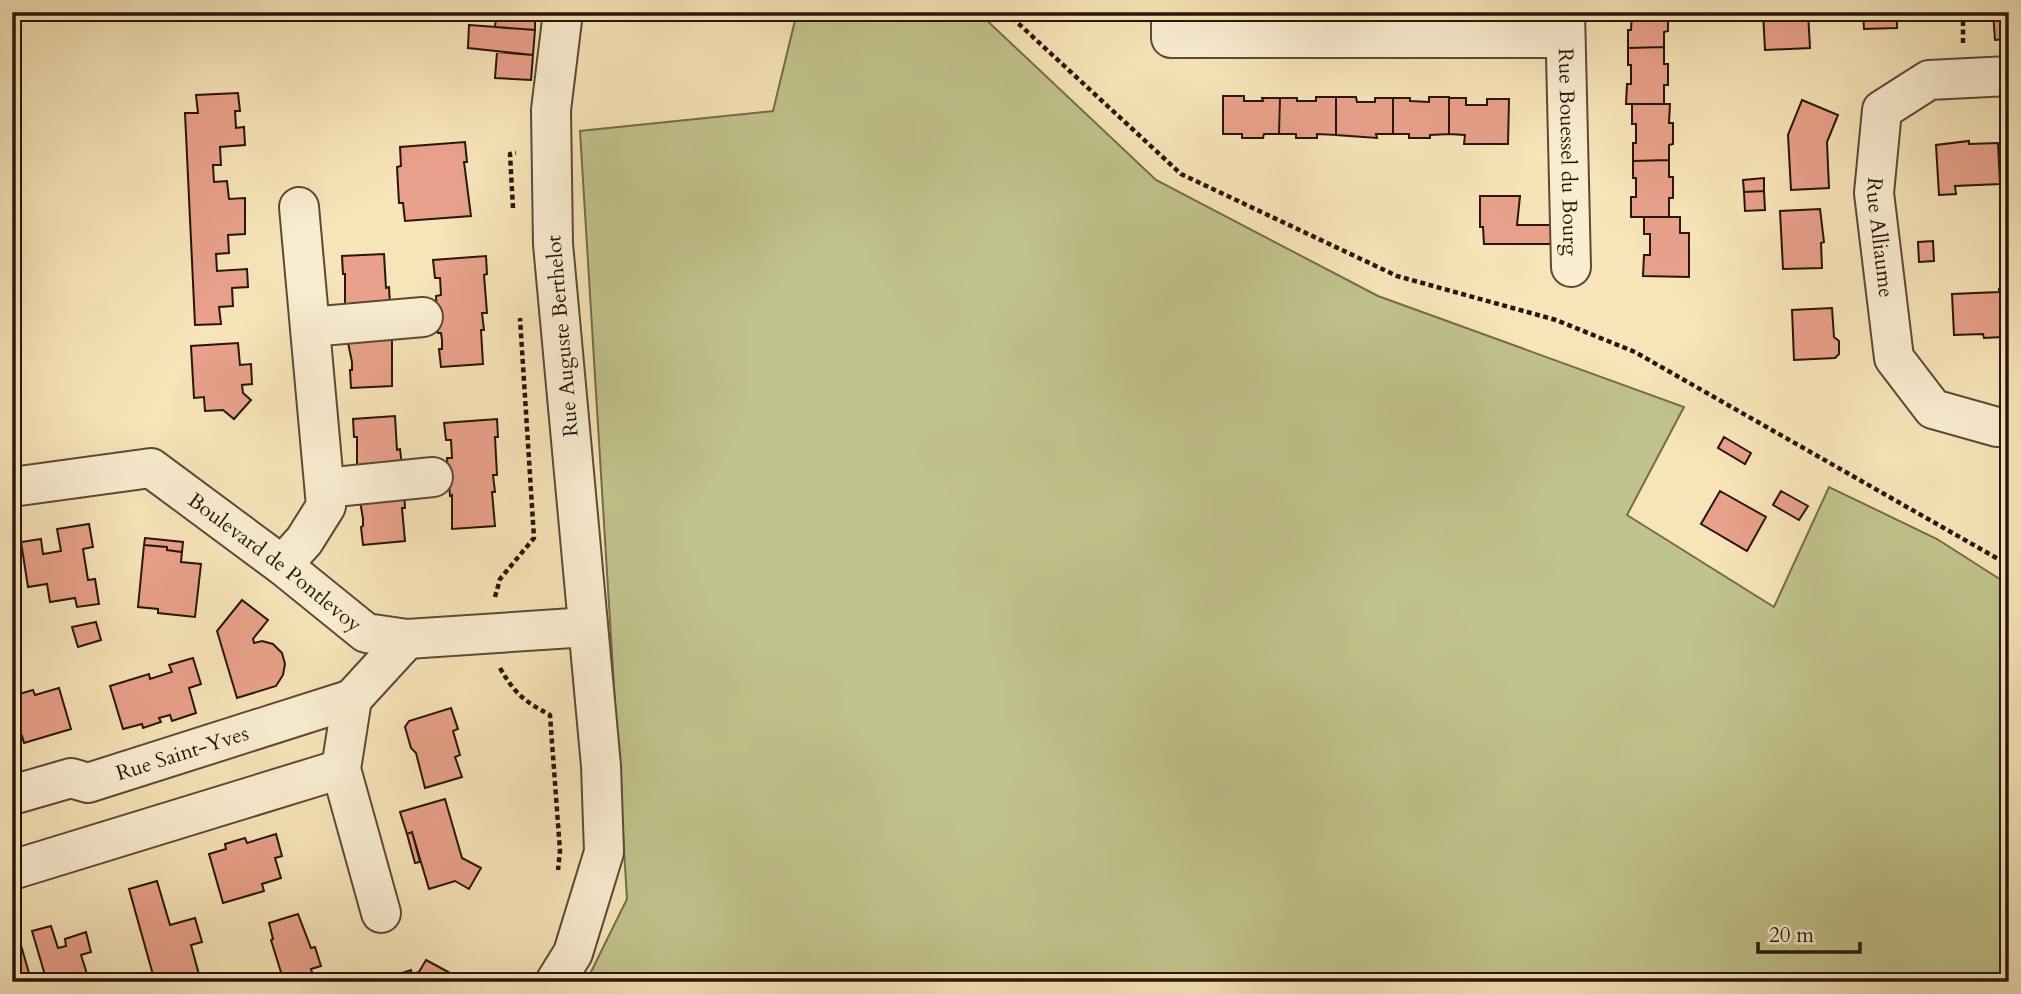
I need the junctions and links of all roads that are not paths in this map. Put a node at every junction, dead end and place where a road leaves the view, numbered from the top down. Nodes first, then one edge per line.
1 (563, 12) edge
2 (1171, 12) edge
3 (1565, 25) edge
4 (2009, 76) edge
5 (299, 207) dead end
6 (1571, 267) dead end
7 (423, 317) dead end
8 (310, 327) junction
9 (2009, 426) edge
10 (433, 477) dead end
11 (12, 487) edge
12 (325, 488) junction
13 (282, 565) junction
14 (407, 639) junction
15 (589, 644) junction
16 (352, 699) junction
17 (341, 769) junction
18 (12, 795) edge
19 (12, 870) edge
20 (381, 913) dead end
21 (555, 982) edge

1 - 15 street, Rue Auguste Berthelot
2 - 3 street, Rue Bouessel du Bourg
3 - 6 street, Rue Bouessel du Bourg
4 - 9 street, Rue Alliaume
5 - 8 street
7 - 8 street
8 - 12 street
10 - 12 street
11 - 13 street, Boulevard de Pontlevoy
12 - 13 street
13 - 14 street, Boulevard de Pontlevoy
14 - 15 street, Boulevard de Pontlevoy
14 - 16 street, Rue Saint-Yves
15 - 21 street, Rue Auguste Berthelot
16 - 17 street
16 - 18 street, Rue Saint-Yves
17 - 19 street
17 - 20 street

